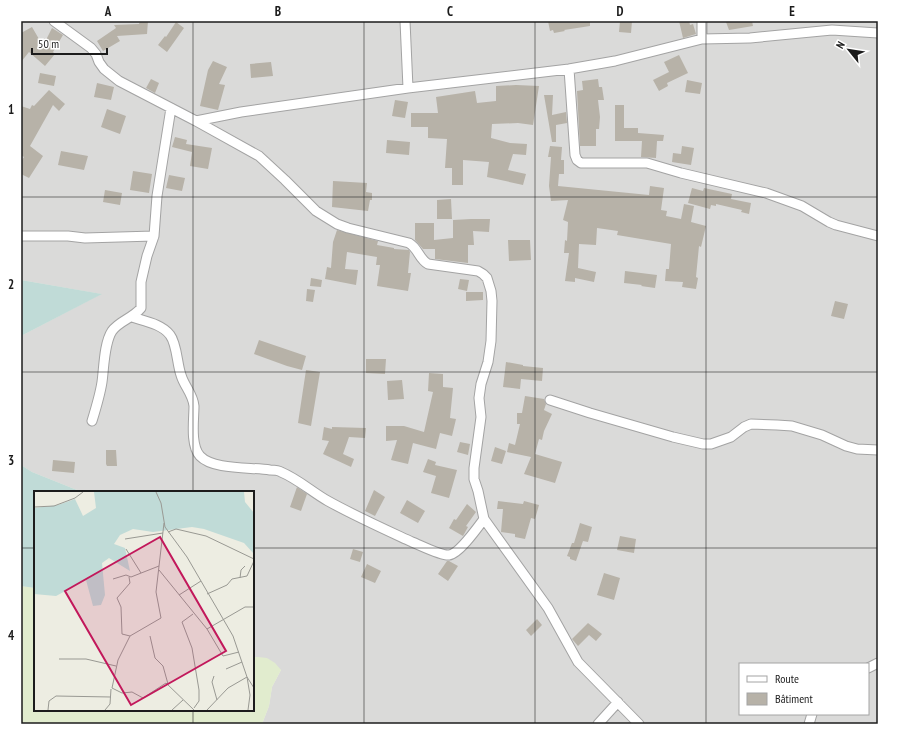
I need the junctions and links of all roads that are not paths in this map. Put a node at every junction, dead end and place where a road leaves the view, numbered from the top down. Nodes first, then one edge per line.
1 (54, 21) edge
2 (405, 21) edge
3 (702, 21) edge
4 (878, 33) edge
5 (702, 39) junction
6 (569, 69) junction
7 (408, 88) junction
8 (171, 108) junction
9 (196, 121) junction
10 (21, 236) edge
11 (154, 236) junction
12 (878, 236) edge
13 (132, 317) junction
14 (550, 400) dead end
15 (92, 421) dead end
16 (878, 450) edge
17 (484, 519) junction
18 (878, 663) edge
19 (869, 668) edge
20 (618, 702) junction
21 (598, 724) edge
22 (639, 724) edge

1 - 8 street
2 - 7 street
3 - 5 street
4 - 5 street
5 - 6 street
6 - 7 street
6 - 12 street
7 - 9 street
8 - 9 street
8 - 11 street
9 - 17 street
10 - 11 street
11 - 13 street
13 - 15 street
13 - 17 street
14 - 16 street
17 - 20 street
18 - 19 street
20 - 21 street
20 - 22 street

